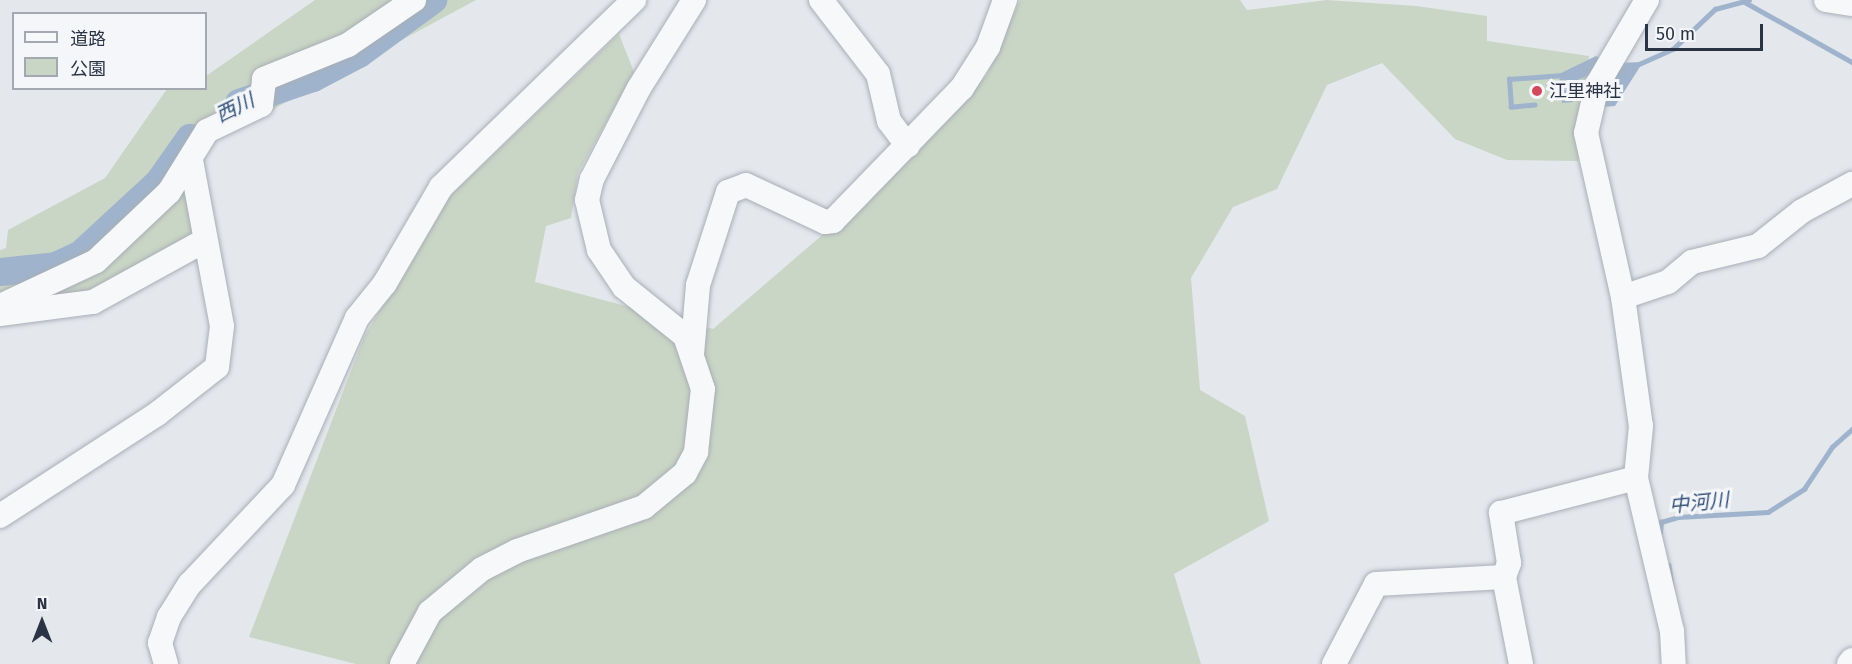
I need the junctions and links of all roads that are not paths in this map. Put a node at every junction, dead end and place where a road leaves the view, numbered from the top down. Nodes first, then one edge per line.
1 (414, 0) edge
2 (634, 0) edge
3 (694, 0) edge
4 (821, 0) edge
5 (1005, 0) edge
6 (1647, 0) edge
7 (1826, 0) edge
8 (1852, 4) edge
9 (908, 146) junction
10 (191, 161) junction
11 (1852, 184) edge
12 (204, 241) junction
13 (1623, 297) junction
14 (0, 306) edge
15 (0, 314) edge
16 (692, 354) junction
17 (1636, 478) junction
18 (0, 516) edge
19 (1504, 577) junction
20 (1852, 660) edge
21 (166, 664) edge
22 (402, 664) edge
23 (1334, 664) edge
24 (1521, 664) edge
25 (1674, 664) edge
26 (1849, 664) edge

1 - 10 street
2 - 21 street
3 - 16 street
4 - 9 street
5 - 9 street
6 - 13 street
7 - 8 street
9 - 16 street
10 - 12 street
10 - 14 street
11 - 13 street
12 - 15 street
12 - 18 street
13 - 17 street
16 - 22 street
17 - 19 street
17 - 25 street
19 - 23 street
19 - 24 street
20 - 26 street

